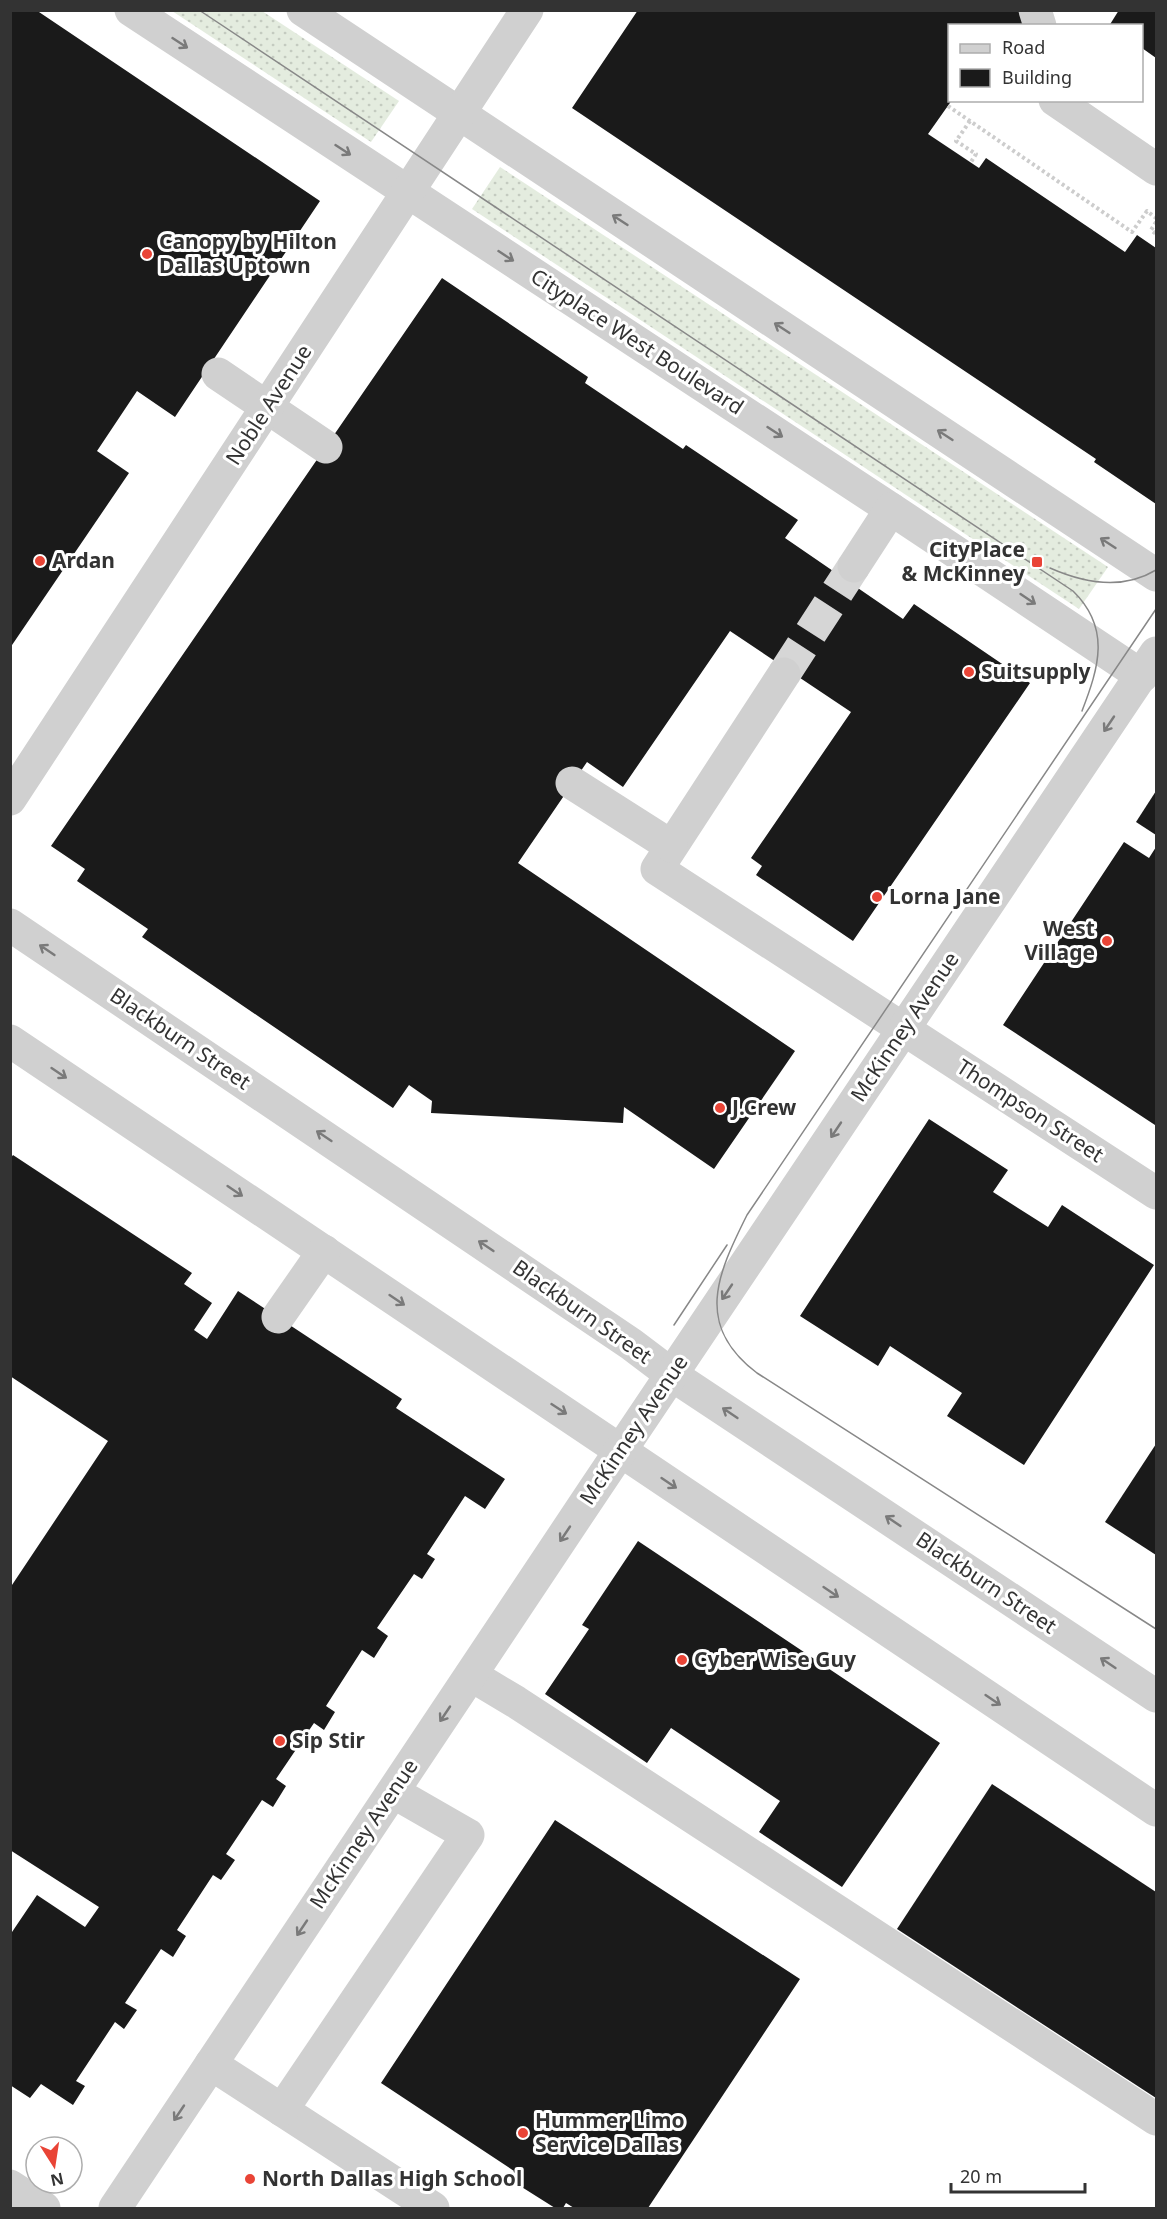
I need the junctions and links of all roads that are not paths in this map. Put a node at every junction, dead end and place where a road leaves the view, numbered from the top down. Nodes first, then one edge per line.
1 (131, 10) edge
2 (303, 10) edge
3 (526, 10) edge
4 (1063, 103) edge
5 (458, 113) junction
6 (1156, 169) edge
7 (408, 192) junction
8 (218, 374) dead end
9 (268, 408) junction
10 (326, 447) dead end
11 (891, 509) junction
12 (854, 566) tunnel mouth
13 (1156, 575) edge
14 (1149, 664) edge
15 (784, 674) tunnel mouth
16 (572, 783) dead end
17 (10, 799) edge
18 (671, 846) junction
19 (10, 925) edge
20 (904, 1029) junction
21 (10, 1041) edge
22 (1152, 1181) edge
23 (324, 1251) junction
24 (278, 1317) dead end
25 (672, 1375) junction
26 (621, 1450) junction
27 (471, 1675) junction
28 (1156, 1696) edge
29 (393, 1792) junction
30 (1156, 1810) edge
31 (211, 2064) junction
32 (282, 2110) junction
33 (1156, 2119) edge
34 (10, 2186) edge
35 (44, 2208) edge
36 (114, 2208) edge
37 (433, 2208) edge

1 -> 7 street, Cityplace West Boulevard
2 - 5 street
3 - 5 street, Noble Avenue
4 - 6 street
5 - 7 street, Noble Avenue
13 -> 5 street
7 - 9 street, Noble Avenue
7 -> 11 street, Cityplace West Boulevard
8 - 9 street
9 - 10 street
9 - 17 street, Noble Avenue
11 - 12 street
11 -> 14 street, Cityplace West Boulevard
14 -> 20 street, McKinney Avenue
15 - 18 street
16 - 18 street
18 - 20 street, Thompson Street
25 -> 19 street, Blackburn Street
20 - 22 street, Thompson Street
20 -> 25 street, McKinney Avenue
21 -> 23 street
23 - 24 street
23 -> 26 street
25 - 26 street, McKinney Avenue
28 -> 25 street, Blackburn Street
26 -> 27 street, McKinney Avenue
26 -> 30 street
27 -> 29 street, McKinney Avenue
27 - 33 street
29 -> 31 street, McKinney Avenue
29 - 32 street
31 - 32 street
31 -> 36 street, McKinney Avenue
32 - 37 street
34 - 35 street

